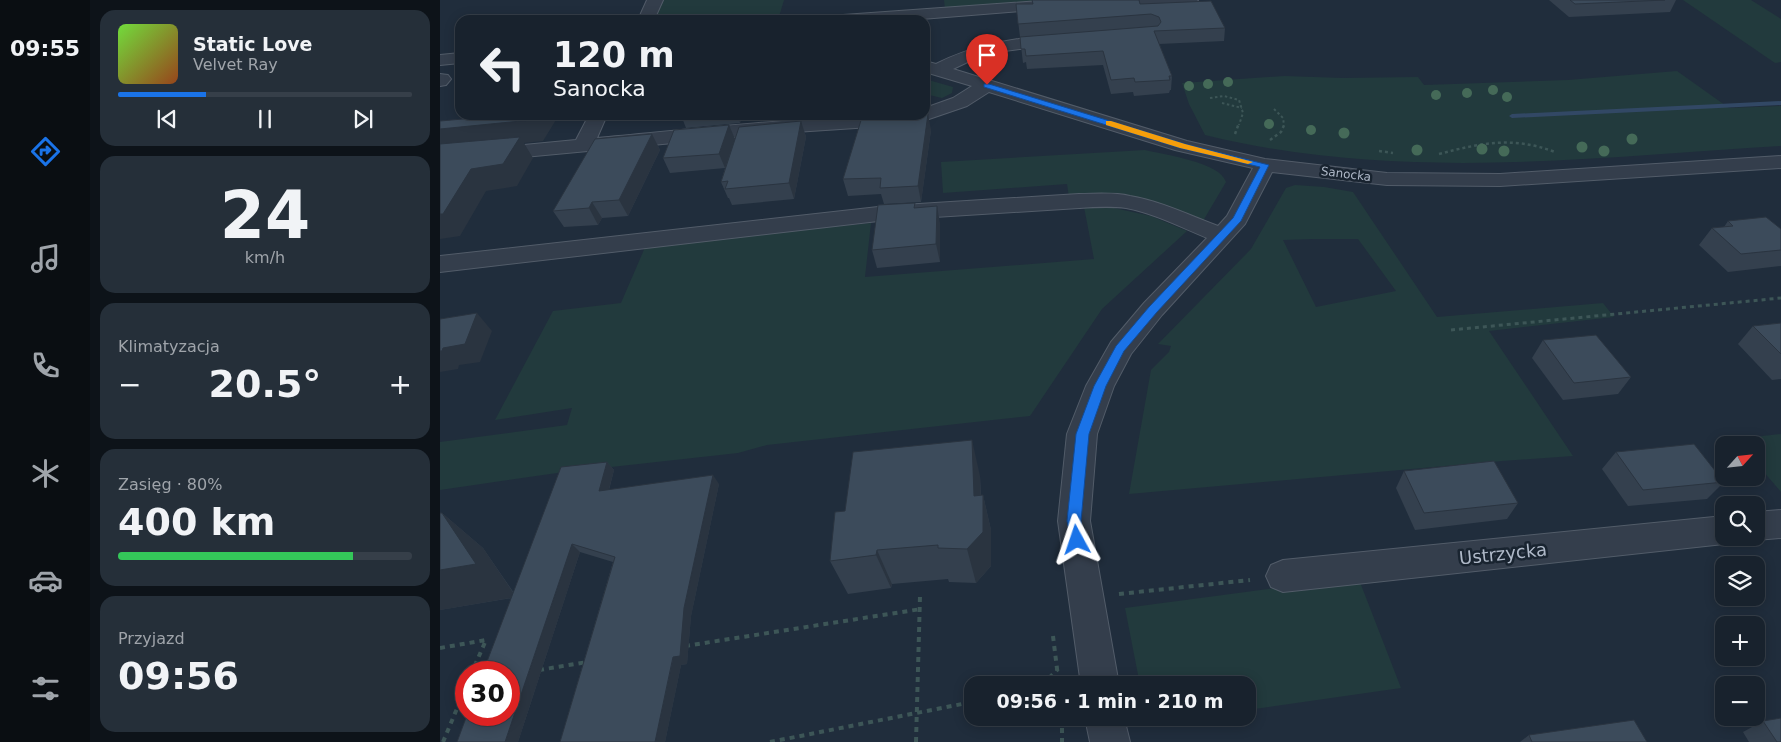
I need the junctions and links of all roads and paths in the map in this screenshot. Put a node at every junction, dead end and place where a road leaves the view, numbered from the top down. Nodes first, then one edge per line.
1 (655, 0) edge
2 (1190, 0) edge
3 (1065, 4) edge
4 (1084, 4) edge
5 (648, 15) edge
6 (912, 15) edge
7 (1073, 39) edge
8 (455, 58) edge
9 (440, 60) edge
10 (931, 68) edge
11 (987, 85) junction
12 (1210, 98) dead end
13 (1222, 103) dead end
14 (1242, 109) junction
15 (1274, 109) dead end
16 (930, 113) edge
17 (596, 120) edge
18 (841, 120) edge
19 (781, 121) edge
20 (1235, 135) junction
21 (1241, 135) dead end
22 (1229, 138) dead end
23 (1280, 141) dead end
24 (584, 144) junction
25 (1266, 148) junction
26 (1376, 151) dead end
27 (1399, 153) dead end
28 (1557, 153) dead end
29 (1433, 154) dead end
30 (440, 159) edge
31 (1781, 162) edge
32 (1224, 236) junction
33 (440, 264) edge
34 (1781, 298) edge
35 (1451, 330) dead end
36 (1781, 524) edge
37 (1765, 525) edge
38 (1715, 531) edge
39 (1283, 576) joint
40 (920, 596) dead end
41 (1085, 598) junction
42 (921, 609) junction
43 (440, 648) edge
44 (675, 648) edge
45 (477, 661) edge
46 (588, 662) edge
47 (1057, 669) dead end
48 (535, 670) dead end
49 (1050, 676) edge
50 (1098, 676) edge
51 (964, 703) edge
52 (917, 712) junction
53 (455, 714) edge
54 (1062, 726) edge
55 (1107, 726) edge
56 (444, 742) edge
57 (770, 742) edge
58 (916, 742) edge
59 (1062, 742) edge
60 (1110, 742) edge

1 - 5 street
2 - 4 street
3 - 6 street
7 - 10 street
8 - 9 street
10 - 11 street, Sanocka
11 - 16 street
11 - 25 street, Sanocka
12 - 14 path
13 - 14 path
14 - 20 path
15 - 25 path
17 - 24 street
18 - 19 street
19 - 24 street
20 - 21 path
20 - 22 path
23 - 25 path
24 - 30 street
25 - 31 street, Sanocka
25 - 32 street
26 - 27 path
28 - 29 path
32 - 33 street
32 - 41 street
34 - 35 path
36 - 37 street
38 - 39 street, Ustrzycka
39 - 41 path
40 - 42 path
41 - 50 street
42 - 44 path
42 - 52 path
43 - 45 path
46 - 48 path
47 - 49 path
51 - 52 path
52 - 57 path
52 - 58 path
53 - 56 path
54 - 59 path
55 - 60 street

